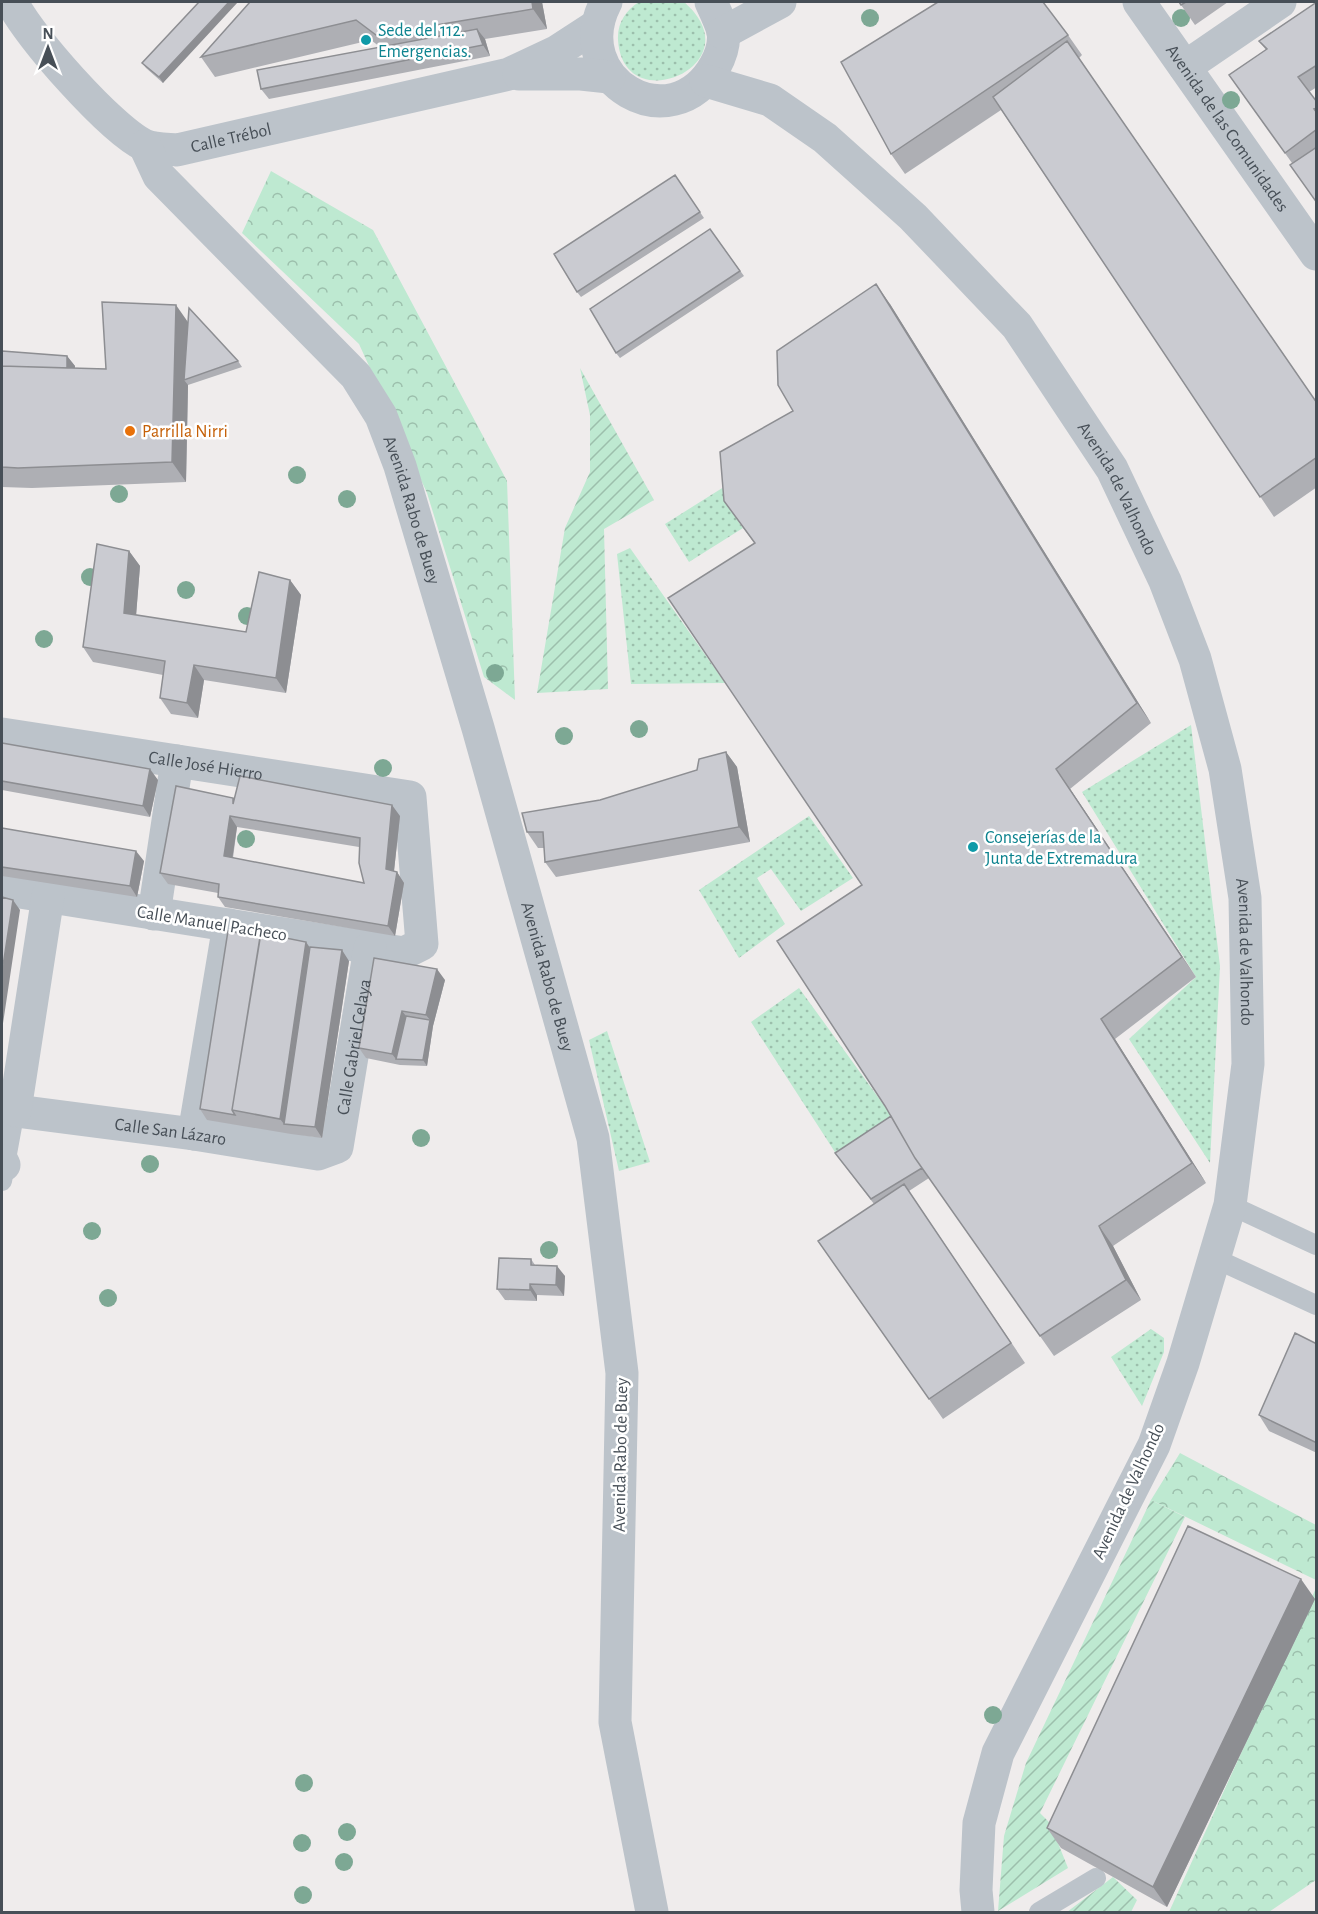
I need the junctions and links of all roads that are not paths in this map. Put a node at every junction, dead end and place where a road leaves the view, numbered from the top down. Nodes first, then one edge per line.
1 (12, 2) edge
2 (711, 2) edge
3 (780, 2) edge
4 (1139, 2) edge
5 (1280, 2) edge
6 (601, 14) edge
7 (722, 40) junction
8 (1185, 67) junction
9 (509, 74) junction
10 (609, 77) junction
11 (706, 81) junction
12 (770, 100) junction
13 (145, 146) junction
14 (1317, 255) edge
15 (2, 734) edge
16 (177, 761) junction
17 (2, 889) edge
18 (48, 897) junction
19 (154, 914) junction
20 (229, 925) junction
21 (422, 944) joint
22 (370, 948) junction
23 (8, 1109) edge
24 (194, 1134) junction
25 (338, 1147) joint
26 (2, 1169) edge
27 (1230, 1205) junction
28 (1317, 1245) edge
29 (1214, 1258) junction
30 (1317, 1305) edge
31 (1096, 1878) edge
32 (652, 1912) edge
33 (978, 1912) edge
34 (1039, 1912) edge

1 - 13 street
2 - 7 street
3 - 7 street
4 - 8 street, Avenida de las Comunidades
5 - 8 street
6 - 9 street, Calle Trébol
6 - 10 street
7 - 11 street
7 - 12 street, Avenida de Valhondo
8 - 14 street, Avenida de las Comunidades
9 - 10 street, Calle Trébol
9 - 13 street, Calle Trébol
10 - 11 street
11 - 12 street, Avenida de Valhondo
12 - 27 street, Avenida de Valhondo
13 - 32 street, Avenida Rabo de Buey
15 - 16 street, Calle José Hierro
16 - 19 street
16 - 21 street, Calle José Hierro
17 - 18 street, Calle Manuel Pacheco
18 - 19 street, Calle Manuel Pacheco
18 - 23 street
19 - 20 street, Calle Manuel Pacheco
20 - 22 street, Calle Manuel Pacheco
20 - 24 street
21 - 22 street, Calle Manuel Pacheco
22 - 25 street, Calle Gabriel Celaya
23 - 24 street, Calle San Lázaro
23 - 26 lane
24 - 25 street, Calle San Lázaro
27 - 28 lane
27 - 29 street, Avenida de Valhondo
29 - 30 lane
29 - 33 street, Avenida de Valhondo
31 - 34 lane

